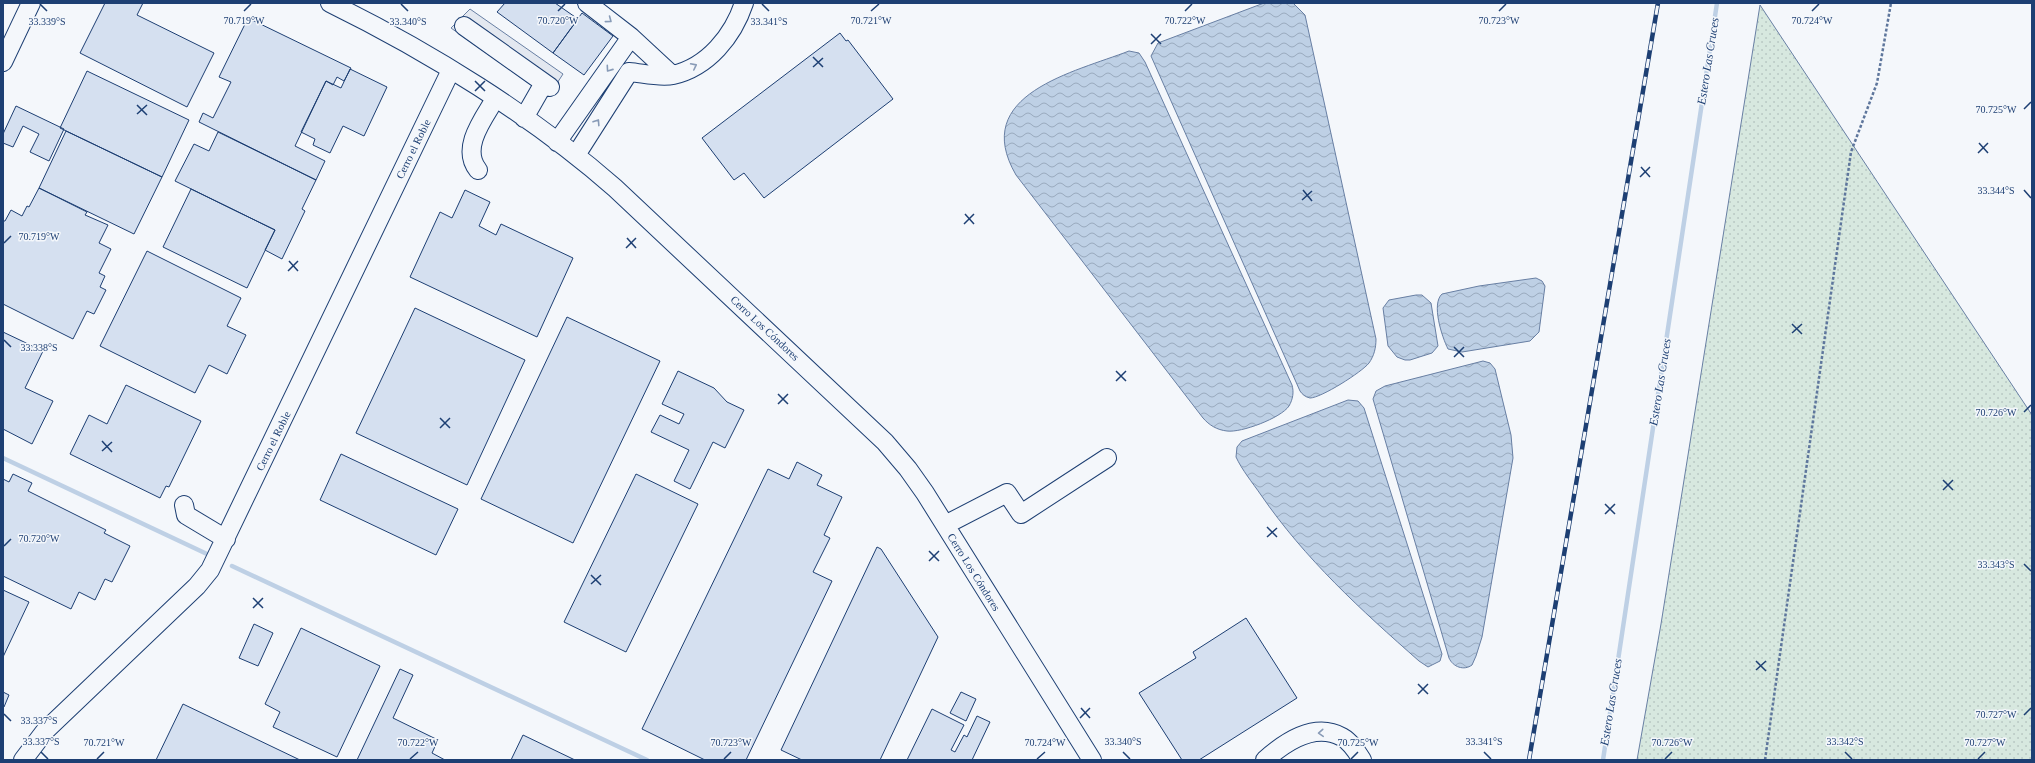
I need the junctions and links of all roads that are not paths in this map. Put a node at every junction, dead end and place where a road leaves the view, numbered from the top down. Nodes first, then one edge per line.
1 (31, 3) edge
2 (330, 3) edge
3 (744, 3) edge
4 (589, 4) edge
5 (464, 26) dead end
6 (631, 36) junction
7 (3, 62) edge
8 (451, 70) junction
9 (672, 75) junction
10 (495, 99) junction
11 (524, 118) junction
12 (557, 142) junction
13 (576, 155) junction
14 (478, 170) dead end
15 (1107, 458) dead end
16 (184, 505) dead end
17 (945, 525) junction
18 (226, 538) junction
19 (37, 753) edge
20 (23, 760) edge
21 (1092, 760) edge
22 (1265, 760) edge
23 (1362, 760) edge

1 - 7 street
2 - 8 street, Cerro Los Cóndores
9 -> 3 street
4 -> 6 street
5 - 11 street
6 - 9 street
6 -> 12 street
8 - 10 street, Cerro Los Cóndores
8 - 18 street, Cerro el Roble
13 -> 9 street
10 - 11 street, Cerro Los Cóndores
10 - 14 street
11 - 12 street, Cerro Los Cóndores
12 - 13 street, Cerro Los Cóndores
13 - 17 street, Cerro Los Cóndores
15 - 17 street
16 - 18 street
17 - 21 street, Cerro Los Cóndores
18 - 19 street, Cerro el Roble
19 - 20 street, Cerro el Roble
23 -> 22 street

